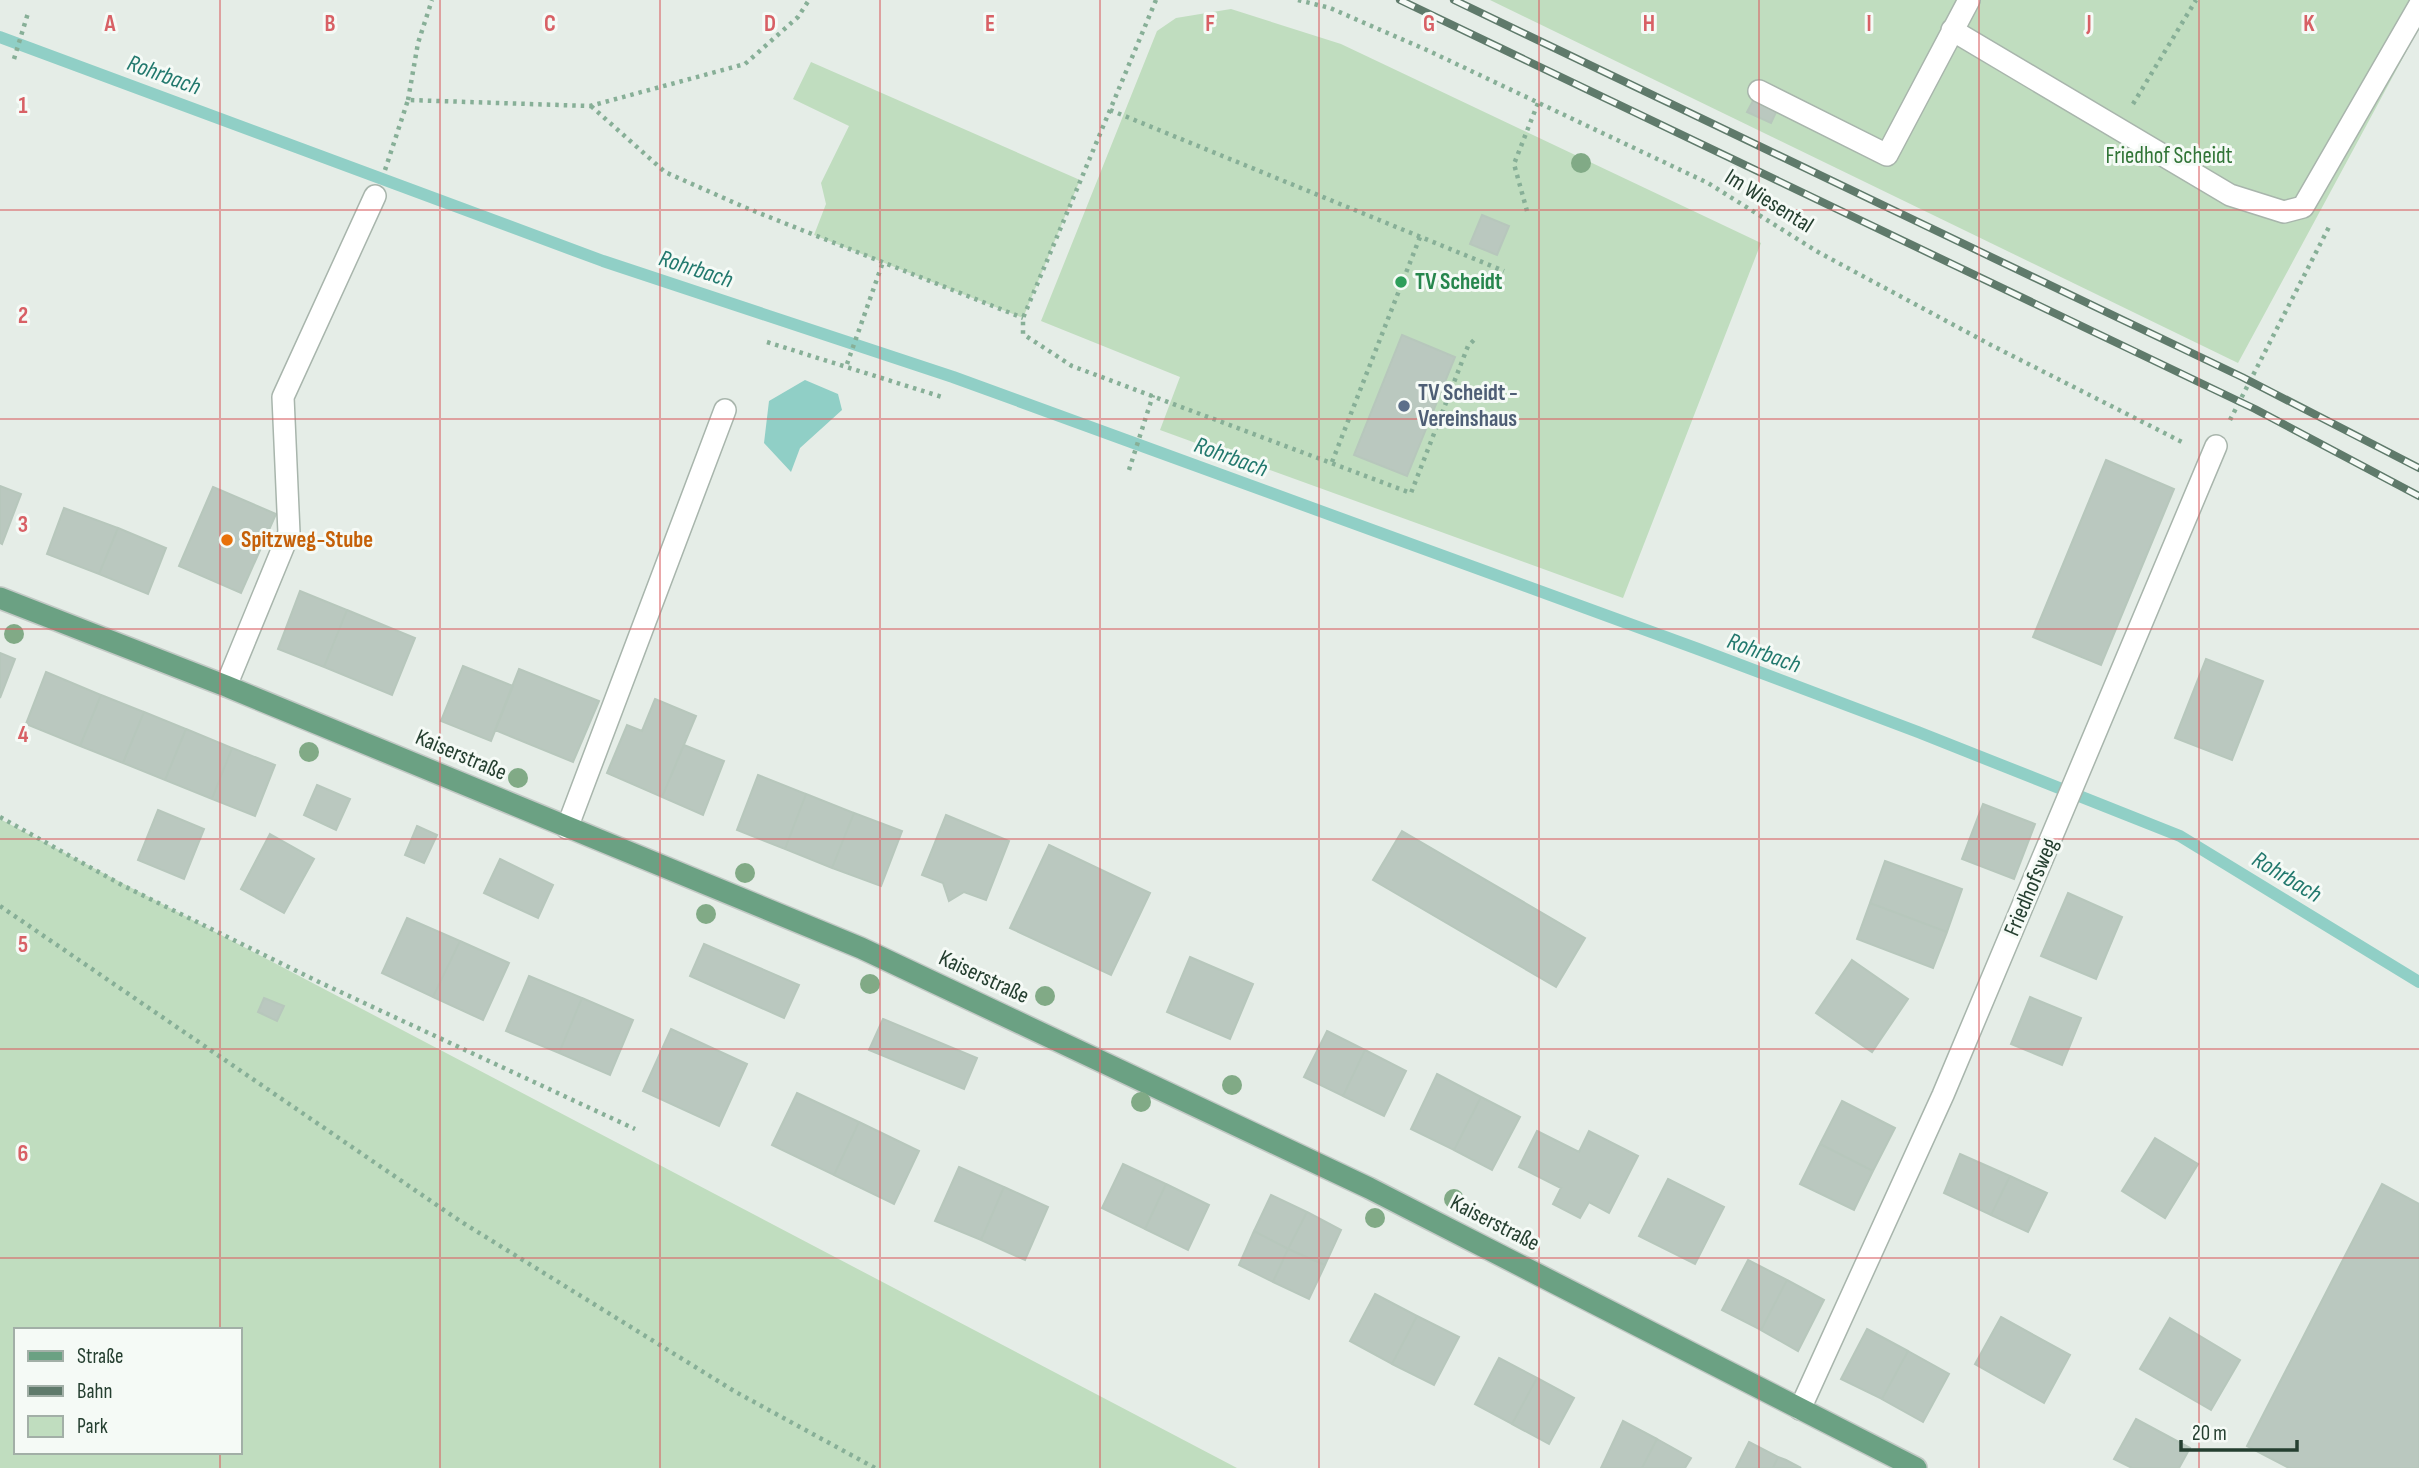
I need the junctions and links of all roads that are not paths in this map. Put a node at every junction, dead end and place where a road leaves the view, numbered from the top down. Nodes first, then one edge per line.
1 (1969, 0) edge
2 (2419, 6) edge
3 (1952, 30) junction
4 (1759, 91) dead end
5 (375, 196) dead end
6 (724, 410) dead end
7 (2213, 451) road end
8 (0, 598) edge
9 (226, 686) junction
10 (567, 828) junction
11 (1800, 1409) junction
12 (1916, 1468) edge

1 - 3 street
2 - 3 street
3 - 4 street
5 - 9 street
6 - 10 street
7 - 11 street, Friedhofsweg
8 - 9 main road, Kaiserstraße
9 - 10 main road, Kaiserstraße
10 - 11 main road, Kaiserstraße
11 - 12 main road, Kaiserstraße

